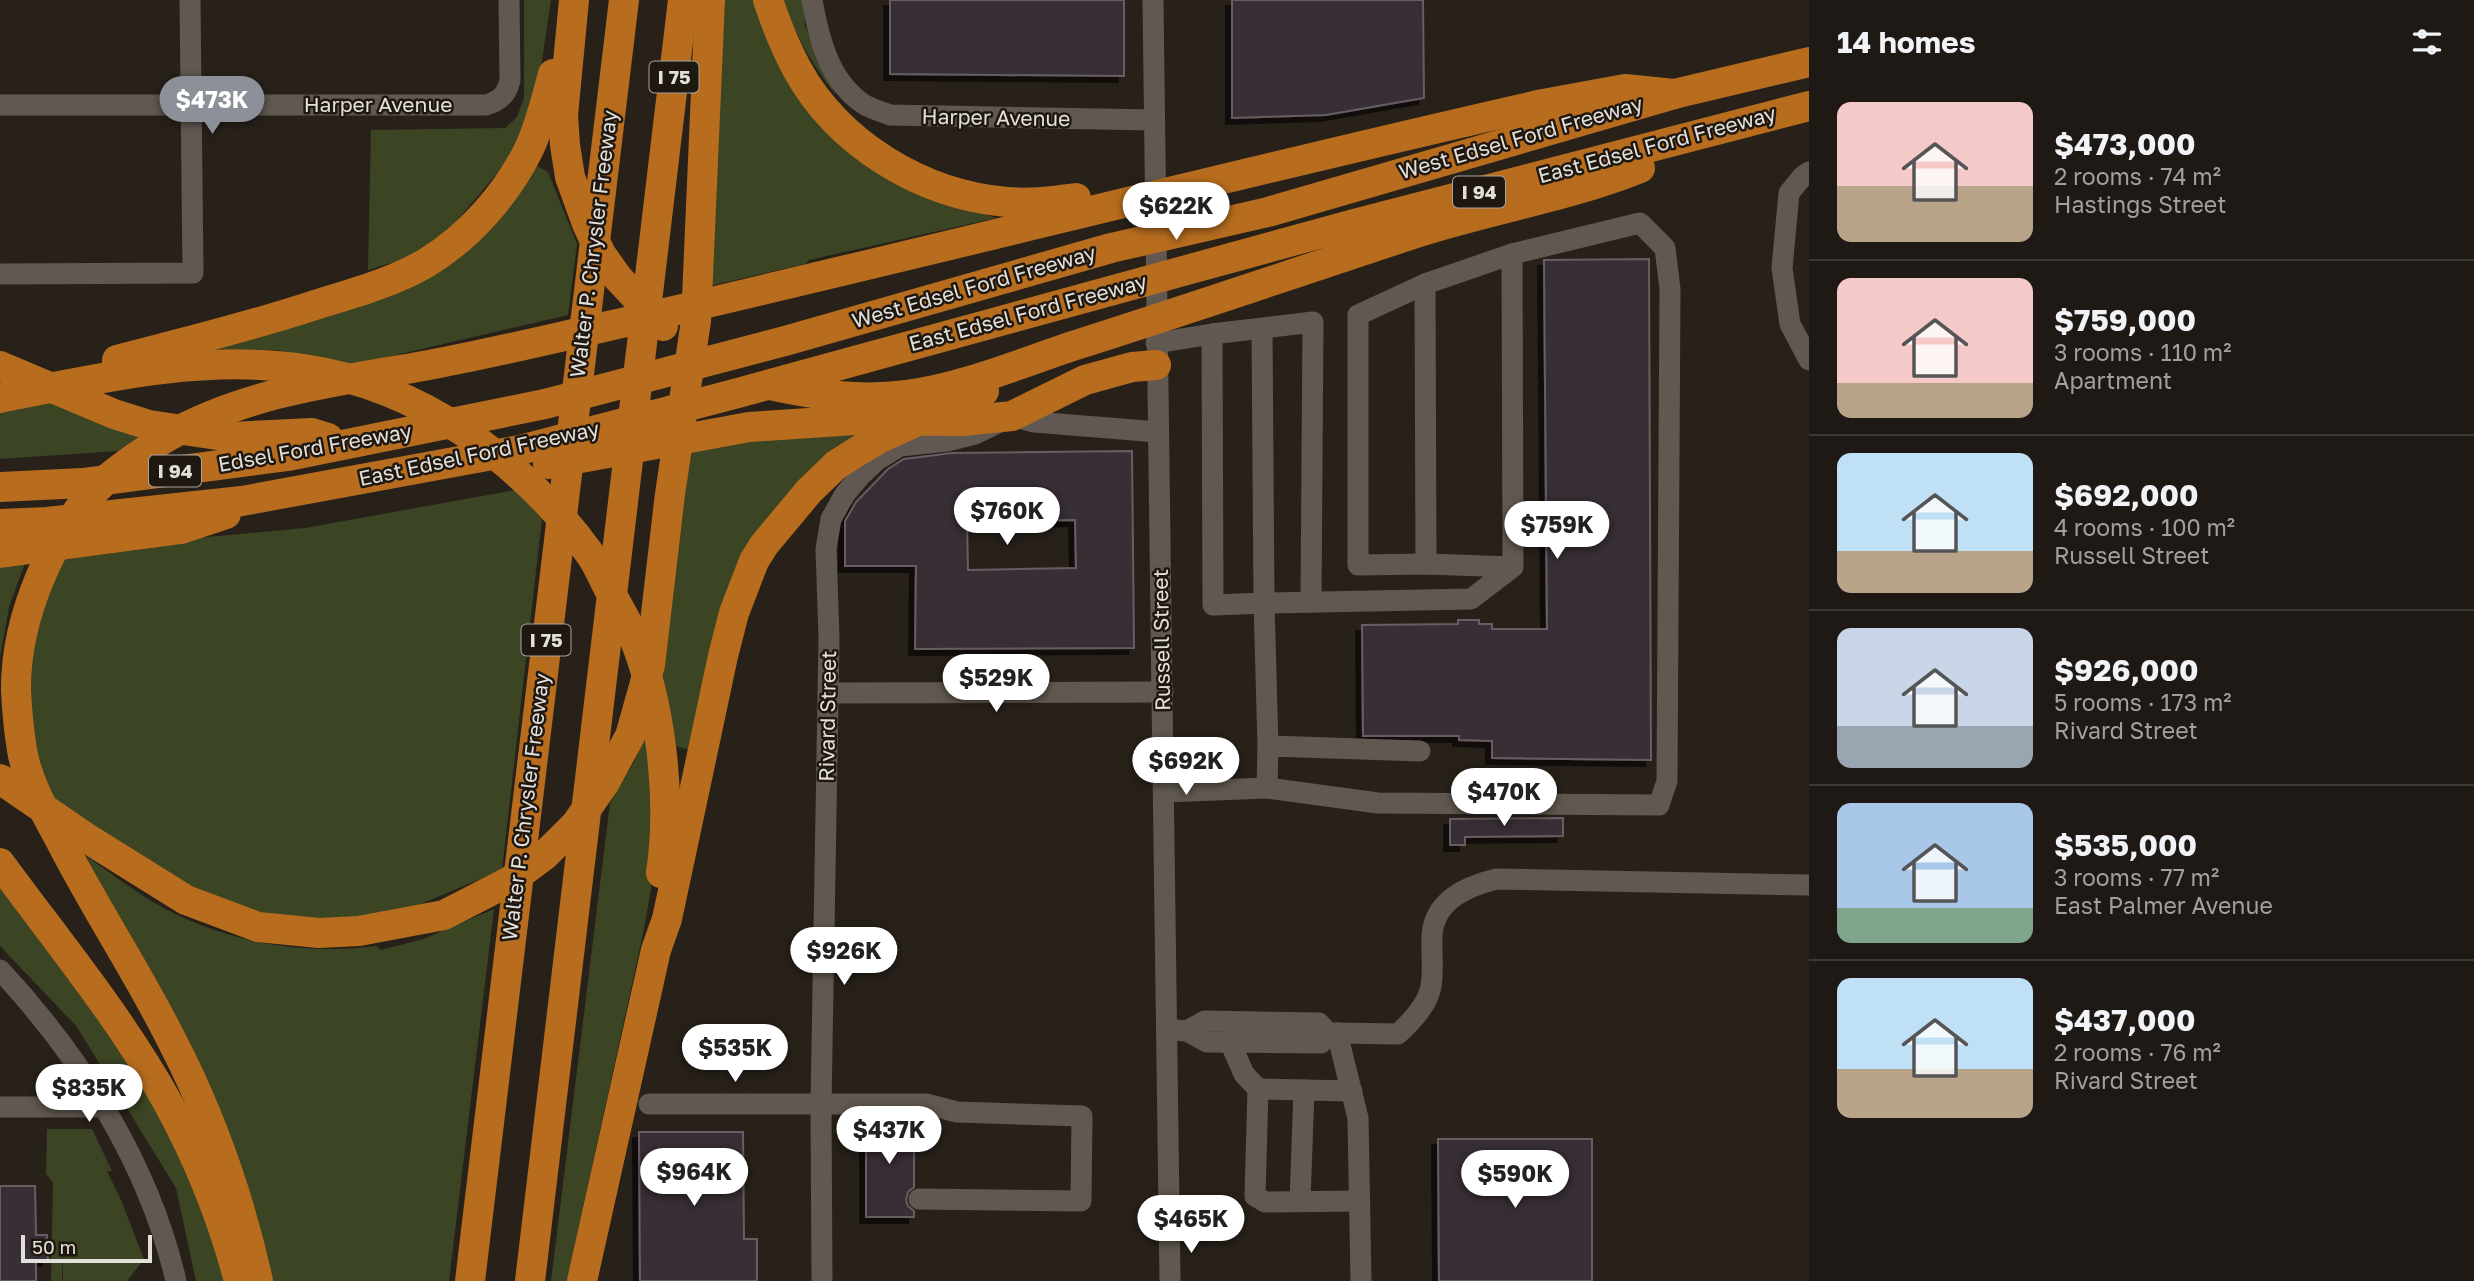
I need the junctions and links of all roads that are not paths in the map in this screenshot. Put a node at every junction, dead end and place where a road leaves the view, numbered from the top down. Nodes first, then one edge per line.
1 (190, 0) edge
2 (509, 0) edge
3 (624, 0) edge
4 (682, 0) edge
5 (710, 0) edge
6 (768, 0) edge
7 (812, 0) edge
8 (1153, 0) edge
9 (573, 7) edge
10 (1809, 62) edge
11 (1674, 94) junction
12 (190, 104) junction
13 (0, 105) edge
14 (1809, 106) edge
15 (1154, 120) junction
16 (1704, 133) junction
17 (1809, 172) edge
18 (1026, 214) junction
19 (1512, 254) junction
20 (0, 274) edge
21 (1425, 284) junction
22 (1262, 328) junction
23 (1212, 334) junction
24 (1108, 335) junction
25 (1156, 354) junction
26 (1809, 360) edge
27 (0, 366) edge
28 (104, 370) junction
29 (0, 396) edge
30 (545, 404) joint
31 (1012, 416) junction
32 (1158, 432) junction
33 (348, 444) junction
34 (447, 464) junction
35 (0, 487) edge
36 (242, 501) junction
37 (0, 524) edge
38 (0, 553) edge
39 (1426, 564) junction
40 (1513, 566) junction
41 (1311, 602) junction
42 (1264, 603) junction
43 (1163, 692) junction
44 (828, 693) junction
45 (1268, 746) junction
46 (1420, 751) dead end
47 (0, 779) edge
48 (1268, 788) junction
49 (1164, 792) junction
50 (0, 863) edge
51 (1809, 885) edge
52 (656, 950) junction
53 (0, 970) edge
54 (1177, 1030) junction
55 (1333, 1033) junction
56 (1230, 1042) junction
57 (1258, 1089) junction
58 (1304, 1090) junction
59 (1352, 1091) junction
60 (649, 1104) dead end
61 (821, 1105) junction
62 (0, 1107) edge
63 (104, 1107) junction
64 (919, 1199) dead end
65 (1360, 1201) junction
66 (1300, 1202) junction
67 (176, 1281) edge
68 (239, 1281) edge
69 (258, 1281) edge
70 (470, 1281) edge
71 (530, 1281) edge
72 (582, 1281) edge
73 (822, 1281) edge
74 (1170, 1281) edge
75 (1361, 1281) edge

1 - 12 street
2 - 12 street, Harper Avenue
3 - 70 highway, Walter P. Chrysler Freeway / I 75
4 - 71 highway, I 75
5 - 47 highway
6 - 18 highway
7 - 15 street, Harper Avenue
8 - 15 street, Russell Street
9 - 24 highway
9 - 28 highway
10 - 11 highway, West Edsel Ford Freeway / I 94
11 - 18 highway
11 - 30 highway, West Edsel Ford Freeway / I 94
12 - 13 street, Harper Avenue
12 - 20 street
14 - 16 highway, East Edsel Ford Freeway / I 94
15 - 25 street, Russell Street
16 - 24 highway
16 - 34 highway, East Edsel Ford Freeway / I 94
17 - 26 street
18 - 69 highway
19 - 21 street
19 - 40 street
19 - 48 street
21 - 39 street
21 - 39 street
22 - 23 street
22 - 41 street
22 - 42 street
23 - 25 street
23 - 42 street
24 - 52 highway
25 - 31 highway
25 - 32 street, Russell Street
27 - 33 highway
28 - 29 highway
28 - 52 highway
30 - 33 highway, Edsel Ford Freeway / I 94
31 - 32 street
31 - 34 highway
31 - 44 street, Rivard Street
32 - 43 street, Russell Street
33 - 35 highway, Edsel Ford Freeway / I 94
34 - 36 highway, East Edsel Ford Freeway / I 94
36 - 37 highway, Edsel Ford Freeway / I 94
36 - 38 highway
39 - 40 street
40 - 41 street
41 - 42 street
42 - 45 street
43 - 44 street
43 - 49 street, Russell Street
44 - 61 street, Rivard Street
45 - 46 street
45 - 48 street
48 - 49 street
49 - 54 street, Russell Street
50 - 68 highway
51 - 55 street
52 - 72 highway
53 - 63 street
54 - 55 street
54 - 56 street
54 - 74 street, Russell Street
55 - 56 street
55 - 59 street
56 - 57 street
57 - 58 street
57 - 66 street
58 - 59 street
58 - 66 street
59 - 65 street
60 - 61 street
61 - 64 street
61 - 73 street, Rivard Street
62 - 63 street
63 - 67 street
65 - 66 street
65 - 75 street

